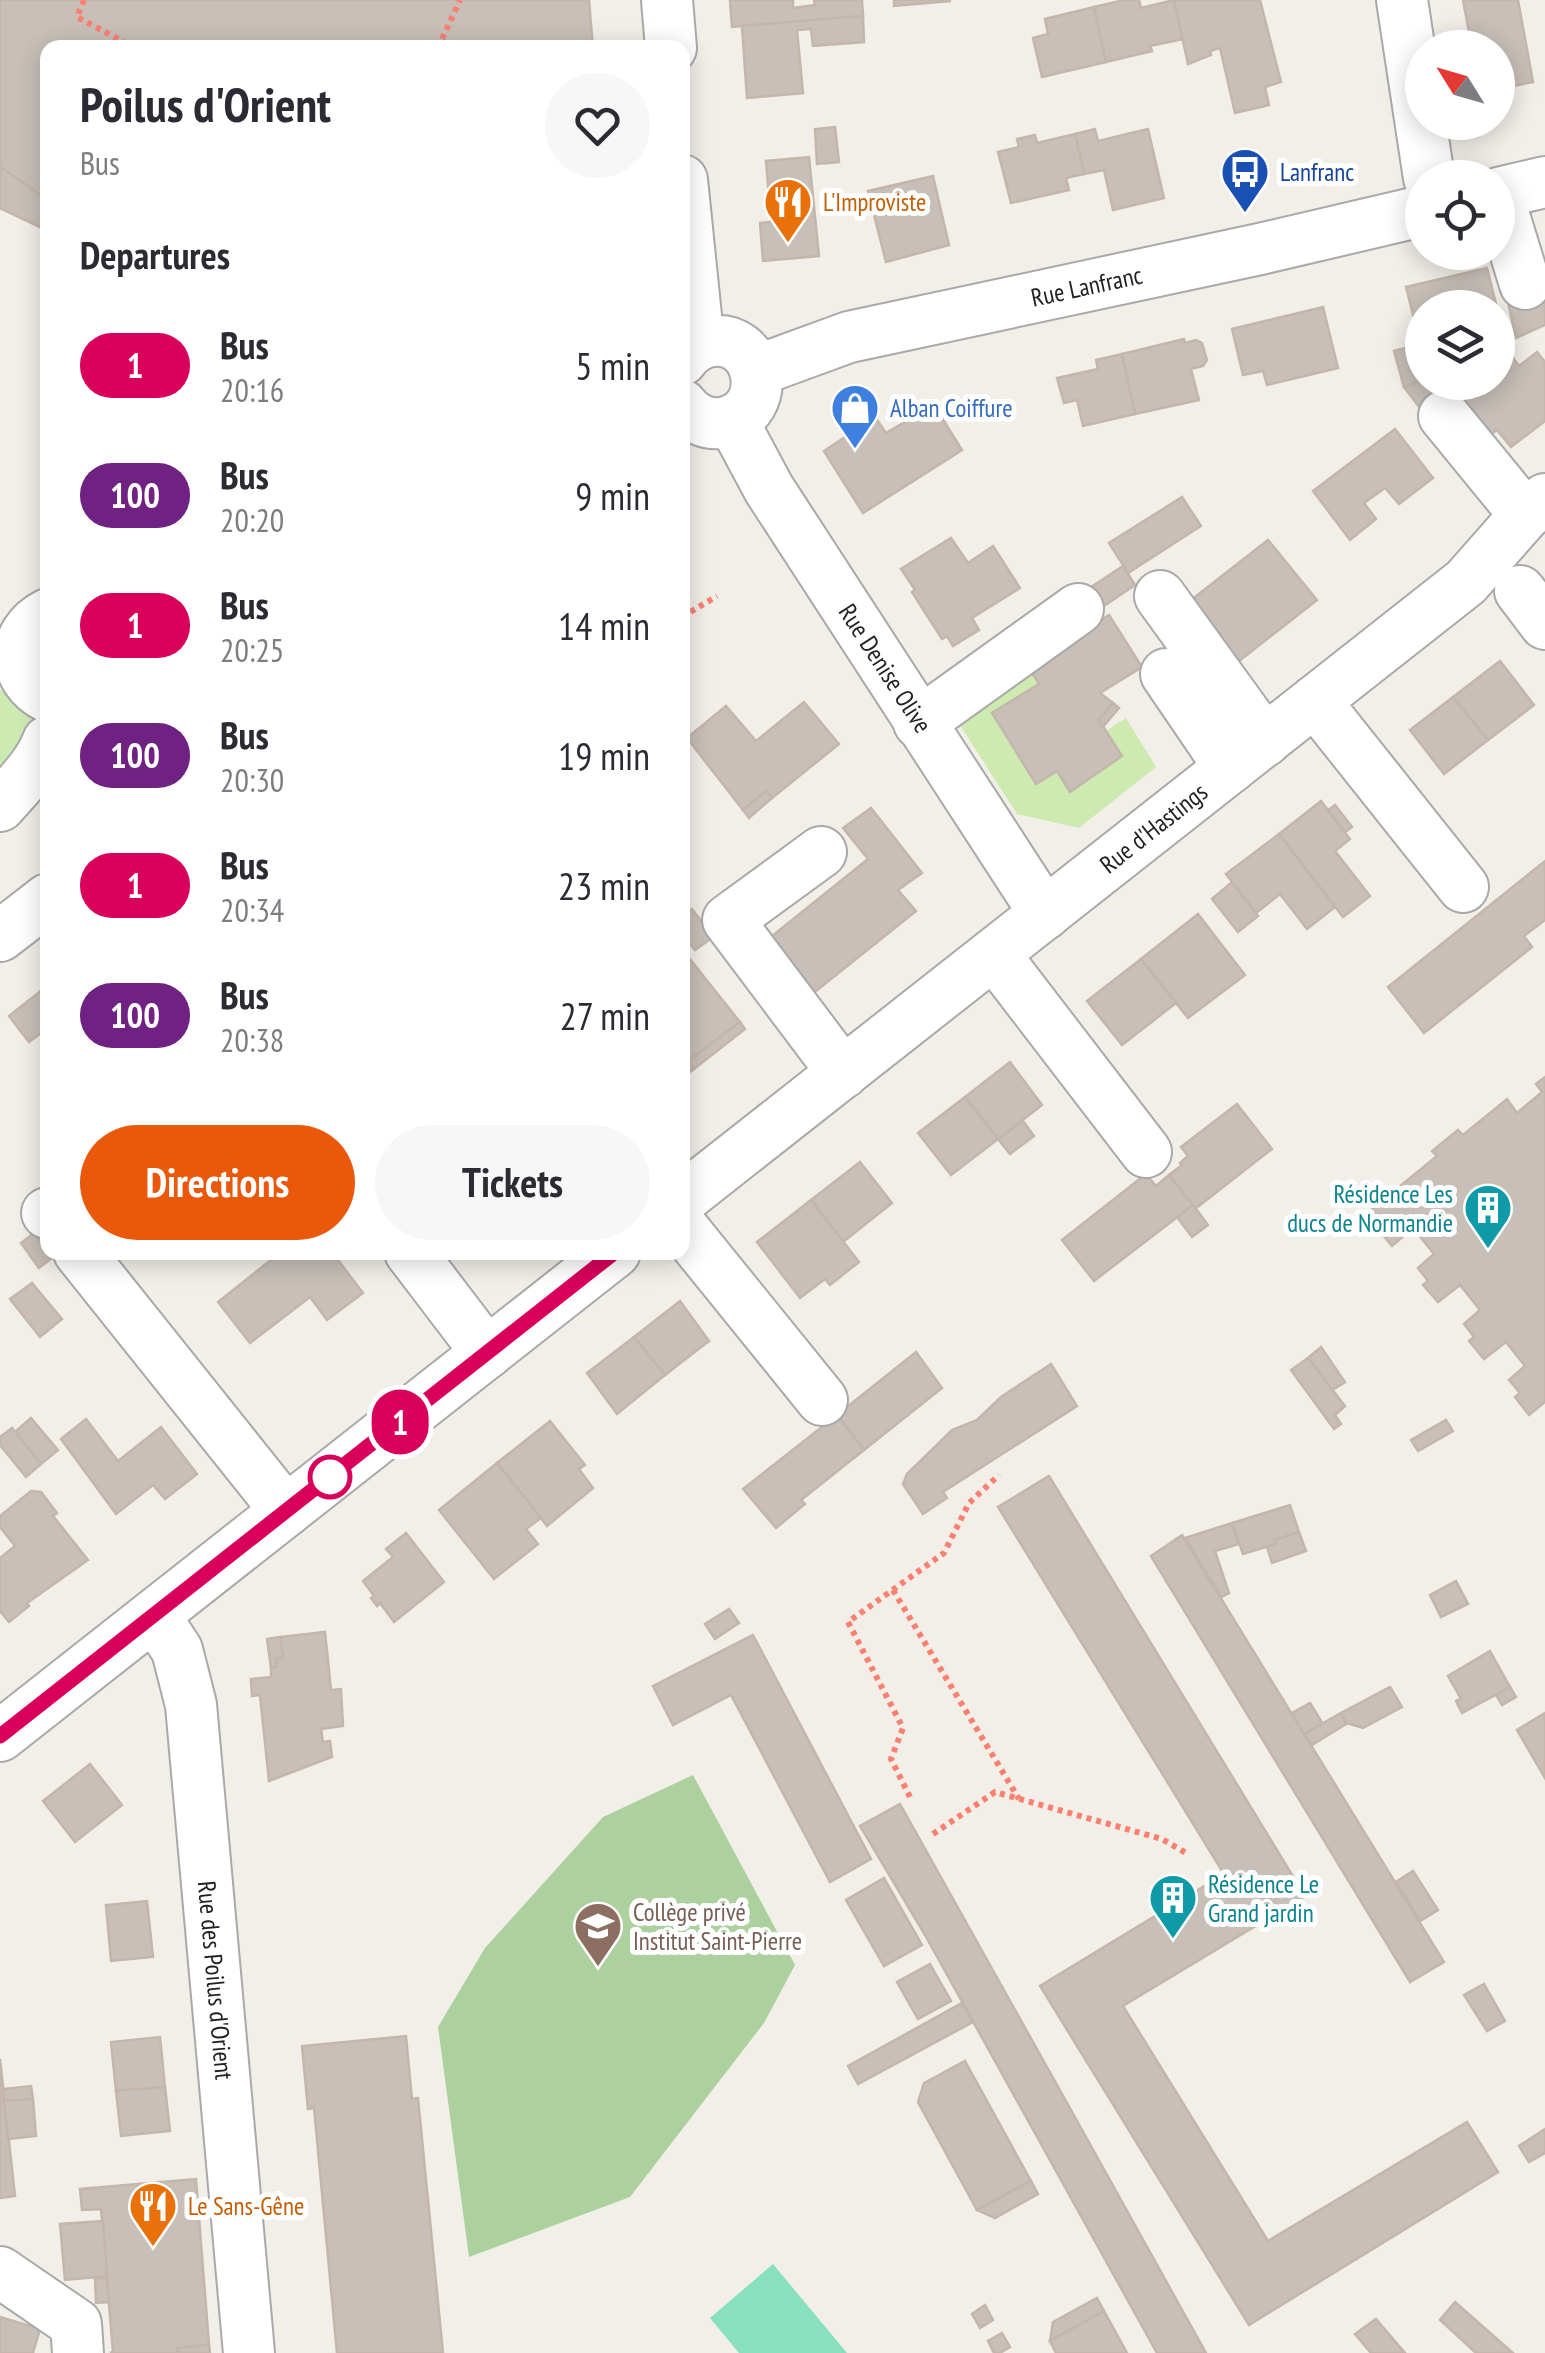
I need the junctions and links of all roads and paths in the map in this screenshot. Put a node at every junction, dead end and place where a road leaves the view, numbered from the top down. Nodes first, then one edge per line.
1 (84, 0) edge
2 (460, 0) edge
3 (667, 0) edge
4 (1402, 0) edge
5 (120, 40) edge
6 (442, 40) edge
7 (670, 40) edge
8 (1426, 160) edge
9 (1525, 191) edge
10 (1405, 215) edge
11 (1526, 284) dead end
12 (691, 352) edge
13 (756, 371) junction
14 (696, 413) edge
15 (1444, 416) dead end
16 (1538, 519) edge
17 (717, 596) dead end
18 (1160, 596) dead end
19 (1078, 609) dead end
20 (690, 611) edge
21 (31, 673) edge
22 (1166, 674) dead end
23 (1314, 701) junction
24 (919, 723) junction
25 (40, 741) edge
26 (1247, 755) junction
27 (40, 759) edge
28 (40, 779) edge
29 (0, 806) edge
30 (0, 830) edge
31 (822, 852) dead end
32 (1463, 888) dead end
33 (40, 904) edge
34 (1046, 914) junction
35 (0, 936) edge
36 (994, 954) junction
37 (843, 1072) junction
38 (1146, 1152) dead end
39 (690, 1193) edge
40 (690, 1236) edge
41 (85, 1260) edge
42 (416, 1260) edge
43 (605, 1260) edge
44 (487, 1353) junction
45 (822, 1400) dead end
46 (999, 1475) dead end
47 (286, 1511) junction
48 (893, 1590) junction
49 (154, 1615) junction
50 (0, 1736) edge
51 (910, 1797) dead end
52 (1019, 1799) junction
53 (933, 1834) dead end
54 (1186, 1853) dead end
55 (0, 2272) edge
56 (78, 2353) edge
57 (249, 2353) edge

1 - 5 path
2 - 6 path
3 - 7 street
4 - 8 street
9 - 11 street
10 - 13 street, Rue Lanfranc
12 - 13 street
13 - 14 street
14 - 24 street, Rue Denise Olive
15 - 16 street
16 - 23 street, Rue d'Hastings
17 - 20 path
18 - 26 street
19 - 24 street
21 - 25 street
22 - 26 street
23 - 26 street, Rue d'Hastings
23 - 32 street
24 - 34 street, Rue Denise Olive
26 - 34 street, Rue d'Hastings
27 - 29 street
28 - 30 street
31 - 37 street
33 - 35 street
34 - 36 street, Rue d'Hastings
36 - 37 street, Rue d'Hastings
36 - 38 street
37 - 39 street, Rue d'Hastings
40 - 45 street
41 - 47 street
42 - 44 street
43 - 44 street
44 - 47 street
46 - 48 path
47 - 49 street
48 - 51 path
48 - 52 path
49 - 50 street
49 - 57 street, Rue des Poilus d'Orient
52 - 53 path
52 - 54 path
55 - 56 street

